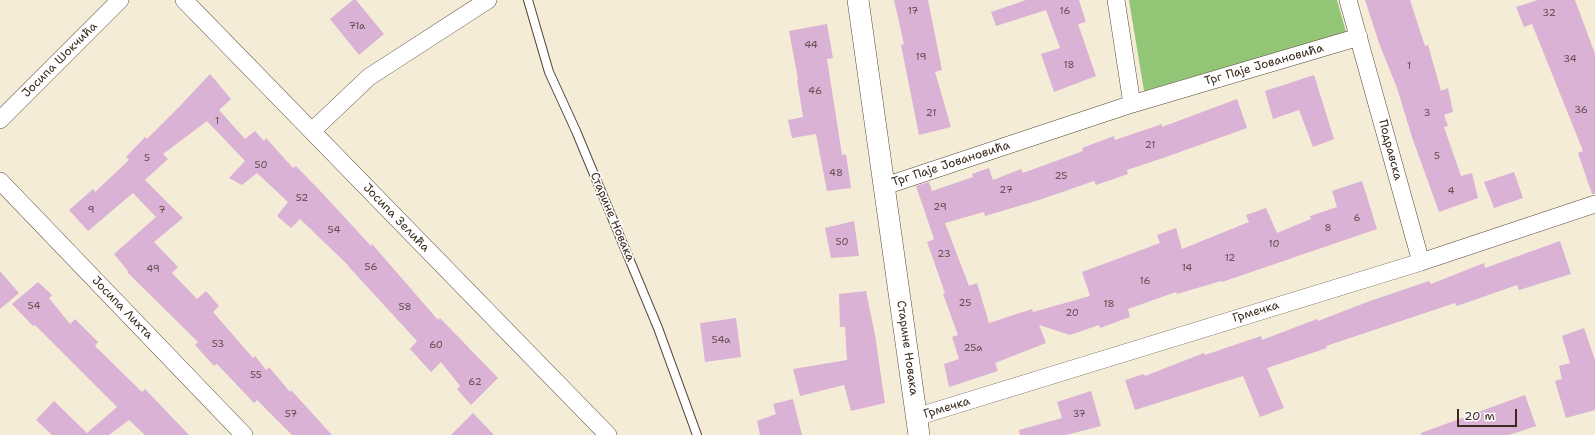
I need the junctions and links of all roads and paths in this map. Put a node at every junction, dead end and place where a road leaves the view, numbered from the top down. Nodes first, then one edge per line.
1 (120, 0) edge
2 (184, 0) edge
3 (488, 0) edge
4 (528, 0) edge
5 (858, 0) edge
6 (1116, 0) edge
7 (1348, 0) edge
8 (1359, 37) junction
9 (1132, 104) junction
10 (0, 120) edge
11 (312, 132) junction
12 (0, 181) edge
13 (885, 186) junction
14 (1595, 204) edge
15 (1420, 262) junction
16 (917, 426) edge
17 (244, 435) edge
18 (608, 435) edge
19 (697, 435) edge

1 - 10 street, Јосипа Шокчића
2 - 11 street, Јосипа Зелића
3 - 11 street
4 - 19 lane, Старине Новака
5 - 13 street, Старине Новака
6 - 9 street
7 - 8 street
8 - 9 street, Трг Паје Јовановића
8 - 15 street, Подравска
9 - 13 street, Трг Паје Јовановића
11 - 18 street, Јосипа Зелића
12 - 17 street, Јосипа Лихта
13 - 16 street, Старине Новака
14 - 15 street, Грмечка
15 - 16 street, Грмечка

